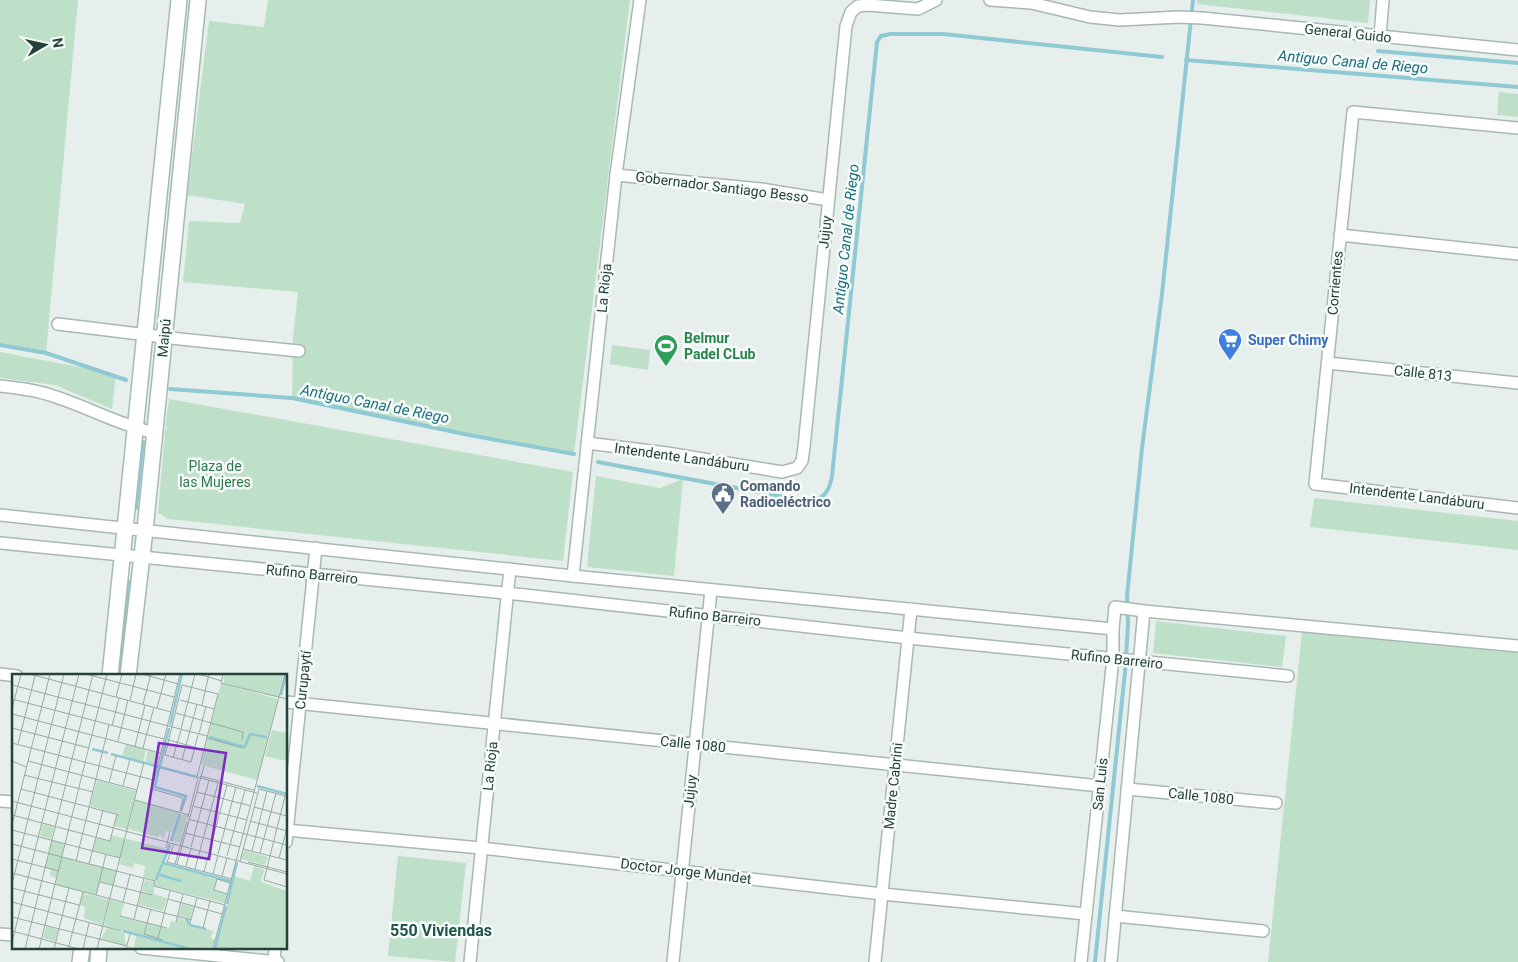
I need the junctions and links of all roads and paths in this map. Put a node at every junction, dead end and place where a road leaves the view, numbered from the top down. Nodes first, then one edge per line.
1 (179, 0) edge
2 (198, 0) edge
3 (640, 0) edge
4 (936, 0) edge
5 (990, 0) edge
6 (1383, 0) edge
7 (1380, 36) junction
8 (1518, 50) edge
9 (1518, 128) edge
10 (164, 141) junction
11 (184, 143) junction
12 (616, 175) junction
13 (828, 200) junction
14 (1340, 235) junction
15 (1518, 254) edge
16 (58, 324) dead end
17 (145, 335) junction
18 (164, 338) junction
19 (299, 351) dead end
20 (1328, 363) junction
21 (1518, 383) edge
22 (0, 386) edge
23 (135, 428) junction
24 (155, 433) junction
25 (587, 444) junction
26 (802, 461) joint
27 (1315, 484) joint
28 (1518, 508) edge
29 (0, 514) edge
30 (125, 528) junction
31 (145, 530) junction
32 (0, 542) edge
33 (316, 548) junction
34 (122, 555) junction
35 (141, 557) junction
36 (510, 569) junction
37 (314, 574) junction
38 (573, 576) junction
39 (710, 590) junction
40 (507, 594) junction
41 (912, 609) junction
42 (1144, 611) junction
43 (708, 615) junction
44 (1113, 629) junction
45 (908, 638) junction
46 (1518, 646) edge
47 (1113, 658) junction
48 (1139, 662) junction
49 (110, 674) edge
50 (128, 674) edge
51 (1288, 676) dead end
52 (288, 702) edge
53 (300, 704) junction
54 (494, 724) junction
55 (695, 744) junction
56 (896, 765) junction
57 (1100, 786) junction
58 (1127, 789) junction
59 (1276, 803) dead end
60 (288, 824) edge
61 (288, 834) edge
62 (482, 848) junction
63 (683, 870) junction
64 (882, 894) junction
65 (1086, 914) junction
66 (1115, 916) junction
67 (1263, 931) dead end
68 (160, 950) edge
69 (274, 962) edge
70 (278, 962) edge
71 (470, 962) edge
72 (674, 962) edge
73 (875, 962) edge
74 (1081, 962) edge
75 (1111, 962) edge

1 - 10 street, Maipú
2 - 11 street, Maipú
3 - 12 street, La Rioja
4 - 13 street, Jujuy
5 - 7 street, General Guido
6 - 7 street
7 - 8 street, General Guido
9 - 14 street, Corrientes
10 - 11 street
10 - 17 street, Maipú
11 - 18 street, Maipú
12 - 13 street, Gobernador Santiago Besso
12 - 25 street, La Rioja
13 - 26 street, Jujuy
14 - 15 street
14 - 20 street, Corrientes
16 - 17 street
17 - 18 street
17 - 23 street, Maipú
18 - 19 street
18 - 24 street, Maipú
20 - 21 street, Calle 813
20 - 27 street, Corrientes
22 - 23 street
23 - 24 street
23 - 30 street, Maipú
24 - 31 street, Maipú
25 - 26 street, Intendente Landáburu
25 - 38 street, La Rioja
27 - 28 street, Intendente Landáburu
29 - 30 street
30 - 31 street, Rufino Barreiro
30 - 34 street, Maipú
31 - 33 street, Rufino Barreiro
31 - 35 street, Maipú
32 - 34 street
33 - 36 street, Rufino Barreiro
33 - 37 street, Curupaytí
34 - 35 street, Rufino Barreiro
34 - 49 street, Maipú
35 - 37 street, Rufino Barreiro
35 - 50 street, Maipú
36 - 38 street, Rufino Barreiro
36 - 40 street, La Rioja
37 - 40 street, Rufino Barreiro
37 - 53 street, Curupaytí
38 - 39 street, Rufino Barreiro
39 - 41 street, Rufino Barreiro
39 - 43 street, Jujuy
40 - 43 street, Rufino Barreiro
40 - 54 street, La Rioja
41 - 44 street, Rufino Barreiro
41 - 45 street, Madre Cabrini
42 - 44 street, San Luis
42 - 46 street
42 - 48 street, San Luis
43 - 45 street, Rufino Barreiro
43 - 55 street, Jujuy
44 - 47 street, San Luis
45 - 47 street, Rufino Barreiro
45 - 56 street, Madre Cabrini
47 - 48 street, Rufino Barreiro
47 - 57 street, San Luis
48 - 51 street, Rufino Barreiro
48 - 58 street, San Luis
52 - 53 street, Calle 1080
53 - 54 street, Calle 1080
53 - 60 street, Curupaytí
54 - 55 street, Calle 1080
54 - 62 street, La Rioja
55 - 56 street, Calle 1080
55 - 63 street, Jujuy
56 - 57 street, Calle 1080
56 - 64 street, Madre Cabrini
57 - 65 street, San Luis
58 - 59 street, Calle 1080
58 - 66 street, San Luis
61 - 62 street, Doctor Jorge Mundet
62 - 63 street, Doctor Jorge Mundet
62 - 71 street, La Rioja
63 - 64 street, Doctor Jorge Mundet
63 - 72 street, Jujuy
64 - 65 street, Doctor Jorge Mundet
64 - 73 street, Madre Cabrini
65 - 74 street, San Luis
66 - 67 street
66 - 75 street, San Luis
68 - 69 street
69 - 70 street

